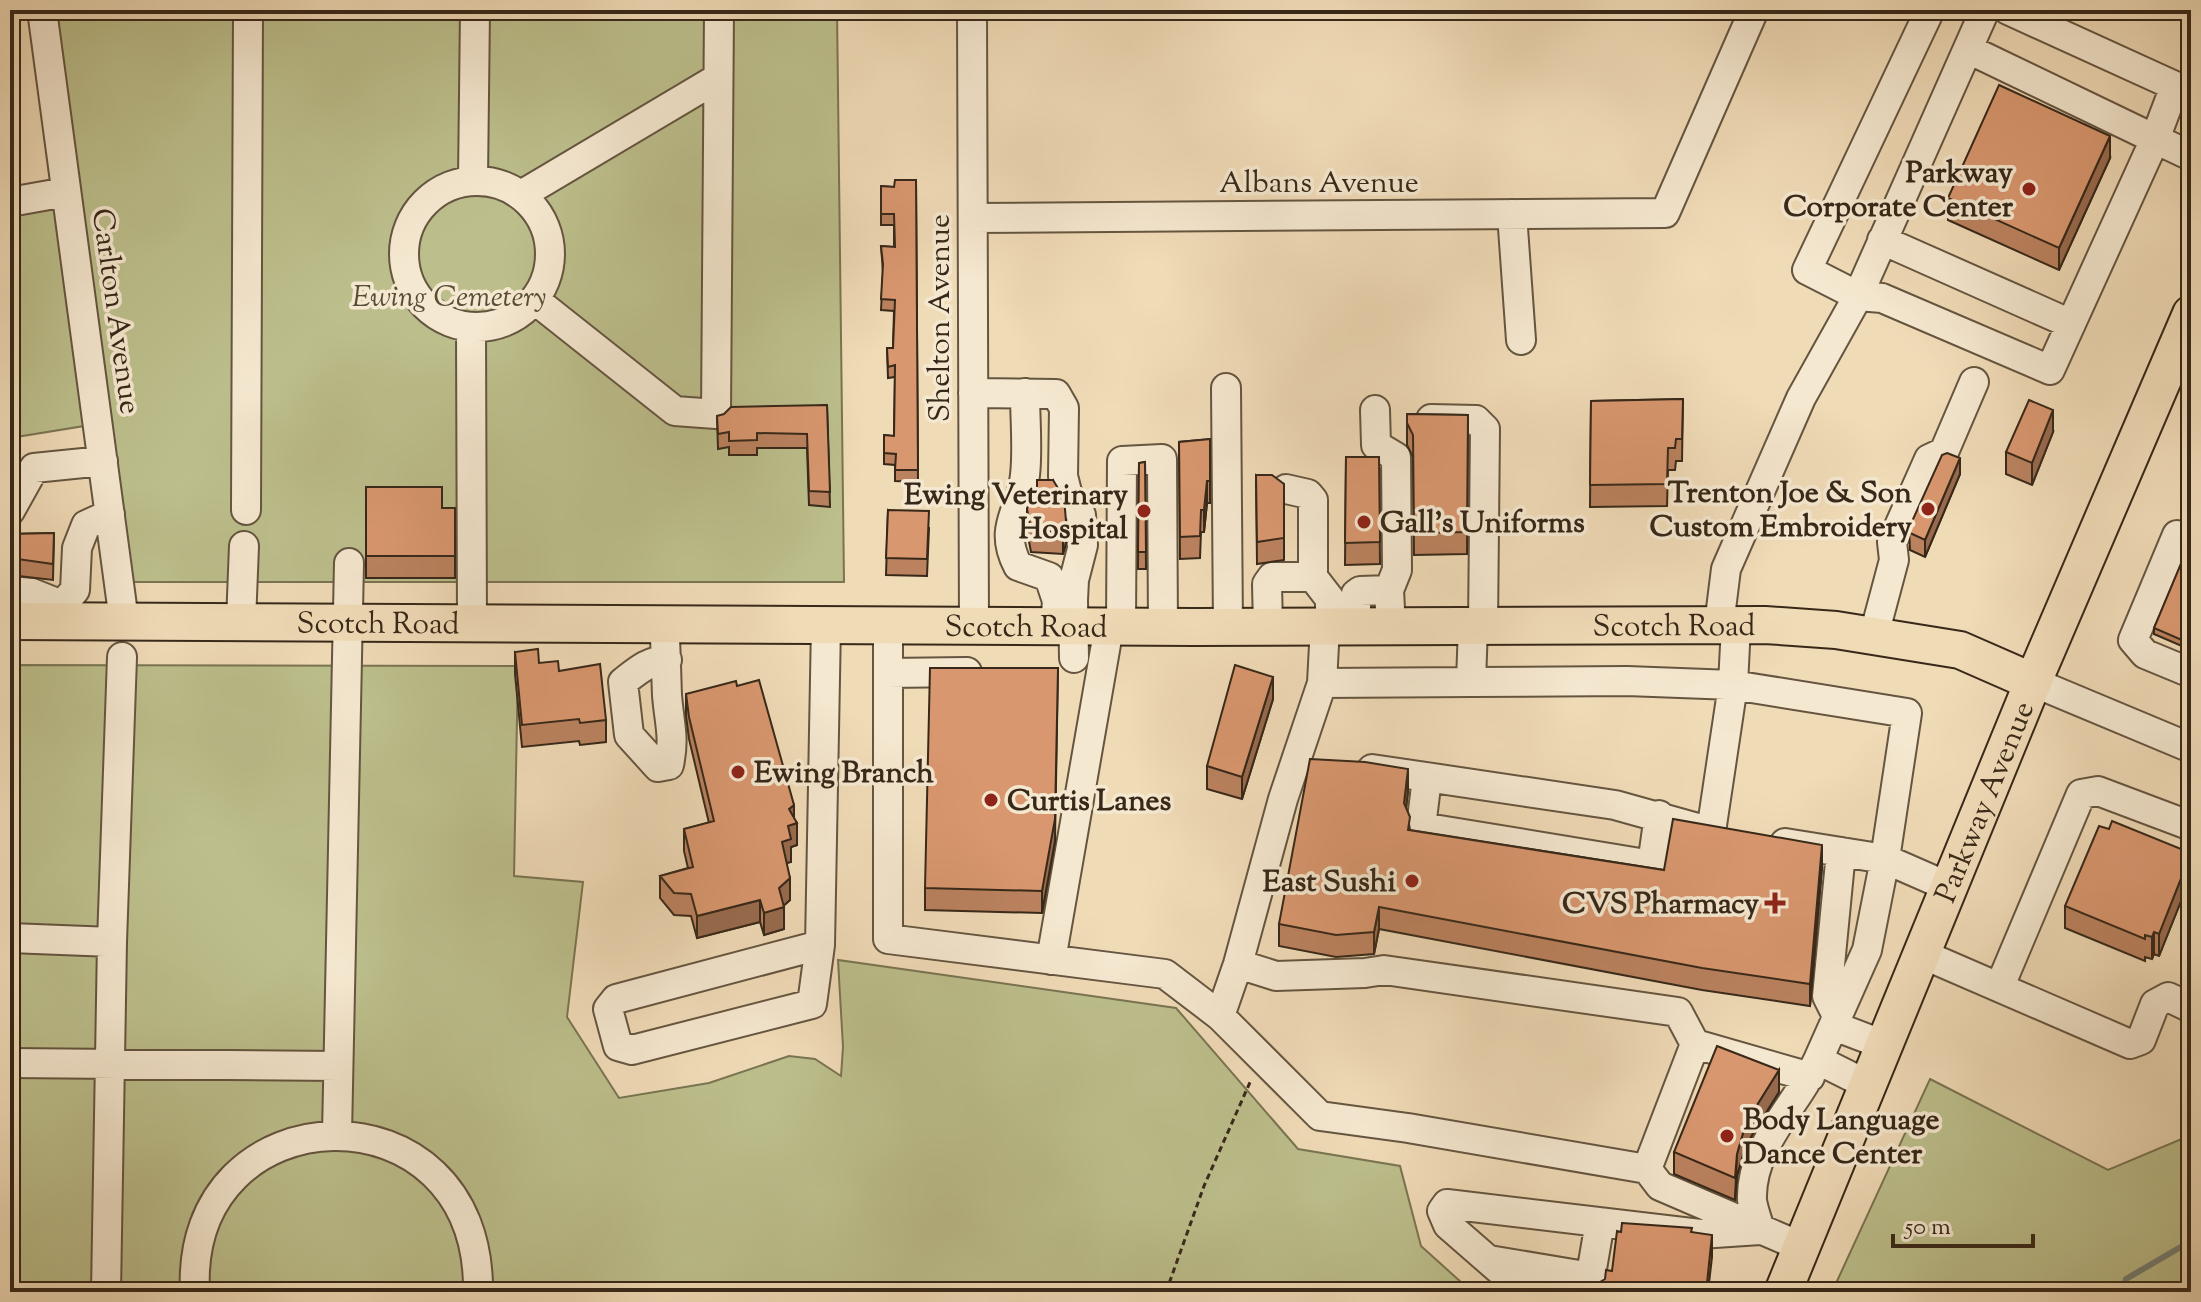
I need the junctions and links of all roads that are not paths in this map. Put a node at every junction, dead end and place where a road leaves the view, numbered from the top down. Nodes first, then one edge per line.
1 (42, 10) edge
2 (248, 10) edge
3 (475, 10) edge
4 (719, 10) edge
5 (972, 10) edge
6 (1930, 10) edge
7 (1985, 10) edge
8 (2008, 10) edge
9 (1752, 11) edge
10 (1968, 49) junction
11 (718, 78) junction
12 (2155, 139) junction
13 (2191, 156) edge
14 (473, 179) junction
15 (66, 192) junction
16 (521, 195) junction
17 (10, 202) edge
18 (1512, 214) junction
19 (973, 218) junction
20 (1882, 240) junction
21 (1858, 296) junction
22 (535, 300) junction
23 (2191, 314) edge
24 (2071, 324) junction
25 (471, 327) junction
26 (1521, 340) dead end
27 (1974, 382) dead end
28 (1226, 388) dead end
29 (973, 393) junction
30 (1025, 393) junction
31 (1375, 410) dead end
32 (1426, 419) edge
33 (103, 461) junction
34 (1286, 489) edge
35 (1067, 492) junction
36 (1019, 496) junction
37 (246, 510) dead end
38 (10, 511) edge
39 (110, 514) junction
40 (2191, 539) edge
41 (244, 546) dead end
42 (349, 563) dead end
43 (1313, 577) junction
44 (10, 591) edge
45 (66, 613) junction
46 (10, 621) edge
47 (124, 621) junction
48 (241, 622) junction
49 (350, 622) junction
50 (472, 623) junction
51 (664, 624) junction
52 (826, 625) junction
53 (888, 625) junction
54 (1728, 625) junction
55 (974, 626) junction
56 (1115, 626) junction
57 (1350, 626) junction
58 (1478, 626) junction
59 (1163, 627) junction
60 (1228, 627) junction
61 (1268, 627) junction
62 (1874, 635) junction
63 (1064, 645) junction
64 (122, 657) dead end
65 (667, 660) dead end
66 (1102, 670) junction
67 (995, 672) edge
68 (888, 673) junction
69 (2191, 673) edge
70 (1471, 682) junction
71 (2033, 682) junction
72 (1322, 683) junction
73 (1733, 685) junction
74 (2191, 748) edge
75 (1323, 761) junction
76 (1427, 778) junction
77 (1659, 815) junction
78 (2191, 826) edge
79 (1736, 836) junction
80 (1841, 852) junction
81 (1885, 859) junction
82 (1949, 887) junction
83 (10, 938) edge
84 (112, 942) junction
85 (820, 945) junction
86 (1922, 954) junction
87 (1051, 960) junction
88 (1238, 964) junction
89 (2000, 986) junction
90 (2191, 1008) edge
91 (1220, 1016) junction
92 (1836, 1022) junction
93 (1695, 1044) junction
94 (1884, 1045) junction
95 (10, 1063) edge
96 (110, 1064) junction
97 (338, 1066) junction
98 (1814, 1069) junction
99 (1868, 1085) junction
100 (337, 1134) junction
101 (1647, 1169) junction
102 (1600, 1222) junction
103 (1760, 1230) junction
104 (1802, 1247) junction
105 (1488, 1260) junction
106 (1590, 1284) edge
107 (106, 1292) edge
108 (195, 1292) edge
109 (478, 1292) edge
110 (1525, 1292) edge
111 (1783, 1292) edge

1 - 15 street, Carlton Avenue
2 - 37 street
3 - 14 street
4 - 11 street
5 - 19 street, Shelton Avenue
6 - 21 street
7 - 10 street
8 - 12 street
9 - 18 street, Albans Avenue
10 - 12 street
10 - 20 street
11 - 16 street
11 - 22 street
12 - 13 street
12 - 24 street
14 - 16 street
14 - 25 street
15 - 17 street
15 - 33 street, Carlton Avenue
16 - 22 street
18 - 19 street, Albans Avenue
18 - 26 street
19 - 29 street, Shelton Avenue
20 - 21 street
20 - 24 street
21 - 24 street
21 - 54 street
22 - 25 street
23 - 71 main road, Parkway Avenue
25 - 50 street
27 - 62 street
28 - 60 street
29 - 30 street
29 - 55 street, Shelton Avenue
30 - 35 street
30 - 36 street
31 - 57 street
32 - 58 street
33 - 38 street
33 - 39 street, Carlton Avenue
34 - 43 street
35 - 36 street
35 - 63 street
36 - 63 street
39 - 45 street
39 - 47 street, Carlton Avenue
40 - 69 street
41 - 48 street
42 - 49 street
43 - 57 street
43 - 61 street
44 - 45 street
45 - 46 main road, Scotch Road
45 - 47 main road, Scotch Road
47 - 48 main road, Scotch Road
48 - 49 main road, Scotch Road
49 - 50 main road, Scotch Road
49 - 97 street
50 - 51 main road, Scotch Road
51 - 52 main road, Scotch Road
51 - 65 street
52 - 53 main road, Scotch Road
52 - 85 street
53 - 55 main road, Scotch Road
53 - 68 street
54 - 58 main road, Scotch Road
54 - 62 main road, Scotch Road
54 - 73 street
55 - 63 main road, Scotch Road
56 - 59 main road, Scotch Road
56 - 59 street
56 - 63 main road, Scotch Road
56 - 66 street
57 - 58 main road, Scotch Road
57 - 61 main road, Scotch Road
57 - 72 street
58 - 70 street
59 - 60 main road, Scotch Road
60 - 61 main road, Scotch Road
62 - 71 main road, Scotch Road
63 - 66 street
64 - 84 street
66 - 87 street
67 - 68 street
68 - 87 street
70 - 72 street
70 - 73 street
71 - 74 street
71 - 82 main road, Parkway Avenue
72 - 75 street
73 - 79 street
73 - 81 street
75 - 76 street
75 - 88 street
76 - 77 street
76 - 77 street
77 - 79 street
78 - 89 street
79 - 80 street
80 - 81 street
80 - 92 street
81 - 82 street
81 - 92 street
82 - 86 main road, Parkway Avenue
83 - 84 street
84 - 96 street
85 - 85 street
86 - 89 street
86 - 94 main road, Parkway Avenue
87 - 91 street
88 - 91 street
88 - 93 street
89 - 90 street
91 - 101 street
92 - 94 street
92 - 98 street
93 - 98 street
93 - 101 street
94 - 99 main road, Parkway Avenue
95 - 96 street
96 - 97 street
96 - 107 street
97 - 100 street
98 - 99 street
98 - 103 street
99 - 104 main road, Parkway Avenue
100 - 108 street
100 - 109 street
101 - 103 street
102 - 103 street
102 - 105 street
102 - 106 street
103 - 104 street
104 - 111 main road, Parkway Avenue
105 - 106 street
105 - 110 street

